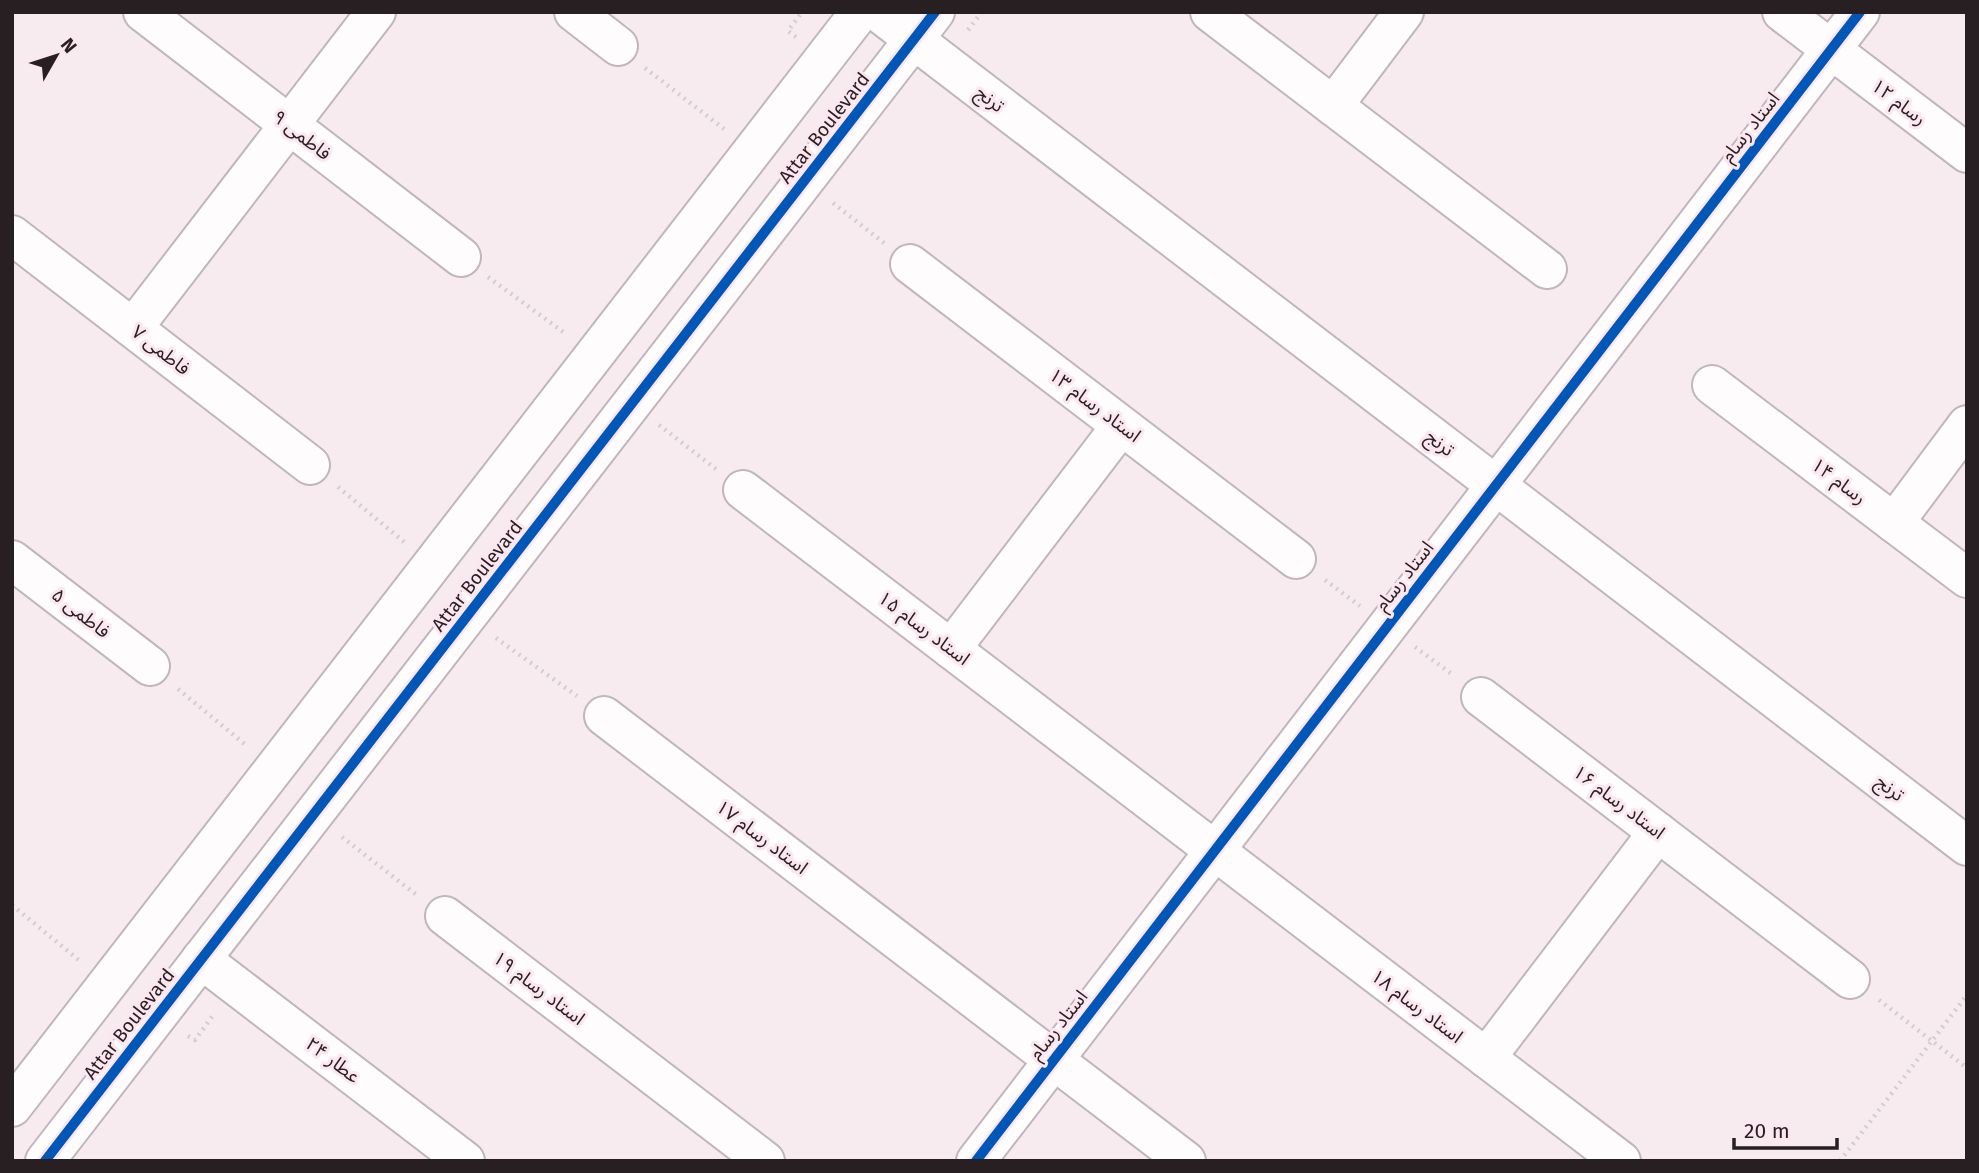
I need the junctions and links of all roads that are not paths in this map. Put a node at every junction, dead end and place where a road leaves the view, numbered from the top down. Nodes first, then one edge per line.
1 (143, 12) edge
2 (376, 12) edge
3 (574, 12) edge
4 (860, 12) edge
5 (878, 12) edge
6 (1210, 12) edge
7 (1404, 12) edge
8 (1782, 12) edge
9 (1860, 12) edge
10 (924, 26) edge
11 (618, 46) road end
12 (1831, 50) junction
13 (1333, 106) junction
14 (289, 125) junction
15 (1967, 153) edge
16 (12, 235) edge
17 (461, 257) road end
18 (910, 264) road end
19 (1547, 269) dead end
20 (133, 328) junction
21 (1712, 385) dead end
22 (1967, 425) edge
23 (1121, 426) junction
24 (310, 465) road end
25 (1495, 486) junction
26 (743, 491) road end
27 (1894, 523) junction
28 (1296, 559) road end
29 (12, 560) edge
30 (1967, 578) edge
31 (951, 649) junction
32 (150, 666) road end
33 (1481, 696) road end
34 (604, 716) road end
35 (1658, 832) junction
36 (1967, 846) edge
37 (1215, 850) junction
38 (445, 916) road end
39 (201, 959) junction
40 (1850, 979) road end
41 (1486, 1058) junction
42 (1054, 1060) junction
43 (12, 1107) edge
44 (45, 1161) edge
45 (465, 1161) edge
46 (765, 1161) edge
47 (976, 1161) edge
48 (1186, 1161) edge
49 (1620, 1161) edge

1 - 14 street, فاطمی ۹
2 - 14 street
3 - 11 street
4 - 43 street
5 - 10 street, ترنج
6 - 13 street
7 - 13 street
8 - 12 street, رسام ۱۲
9 - 12 street, استاد رسام
10 - 25 street, ترنج
10 - 39 street, Attar Boulevard
12 - 15 street, رسام ۱۲
12 - 25 street, استاد رسام
13 - 19 street
14 - 17 street, فاطمی ۹
14 - 20 street
16 - 20 street, فاطمی ۷
18 - 23 street, استاد رسام ۱۳
20 - 24 street, فاطمی ۷
21 - 27 street, رسام ۱۴
22 - 27 street
23 - 28 street, استاد رسام ۱۳
23 - 31 street
25 - 36 street, ترنج
25 - 37 street, استاد رسام
26 - 31 street, استاد رسام ۱۵
27 - 30 street, رسام ۱۴
29 - 32 street, فاطمی ۵
31 - 37 street, استاد رسام ۱۵
33 - 35 street, استاد رسام ۱۶
34 - 42 street, استاد رسام ۱۷
35 - 40 street, استاد رسام ۱۶
35 - 41 street
37 - 41 street, استاد رسام ۱۸
37 - 42 street, استاد رسام
38 - 46 street, استاد رسام ۱۹
39 - 44 street, Attar Boulevard
39 - 45 street, عطار ۲۴
41 - 49 street, استاد رسام ۱۸
42 - 47 street, استاد رسام
42 - 48 street, استاد رسام ۱۷

